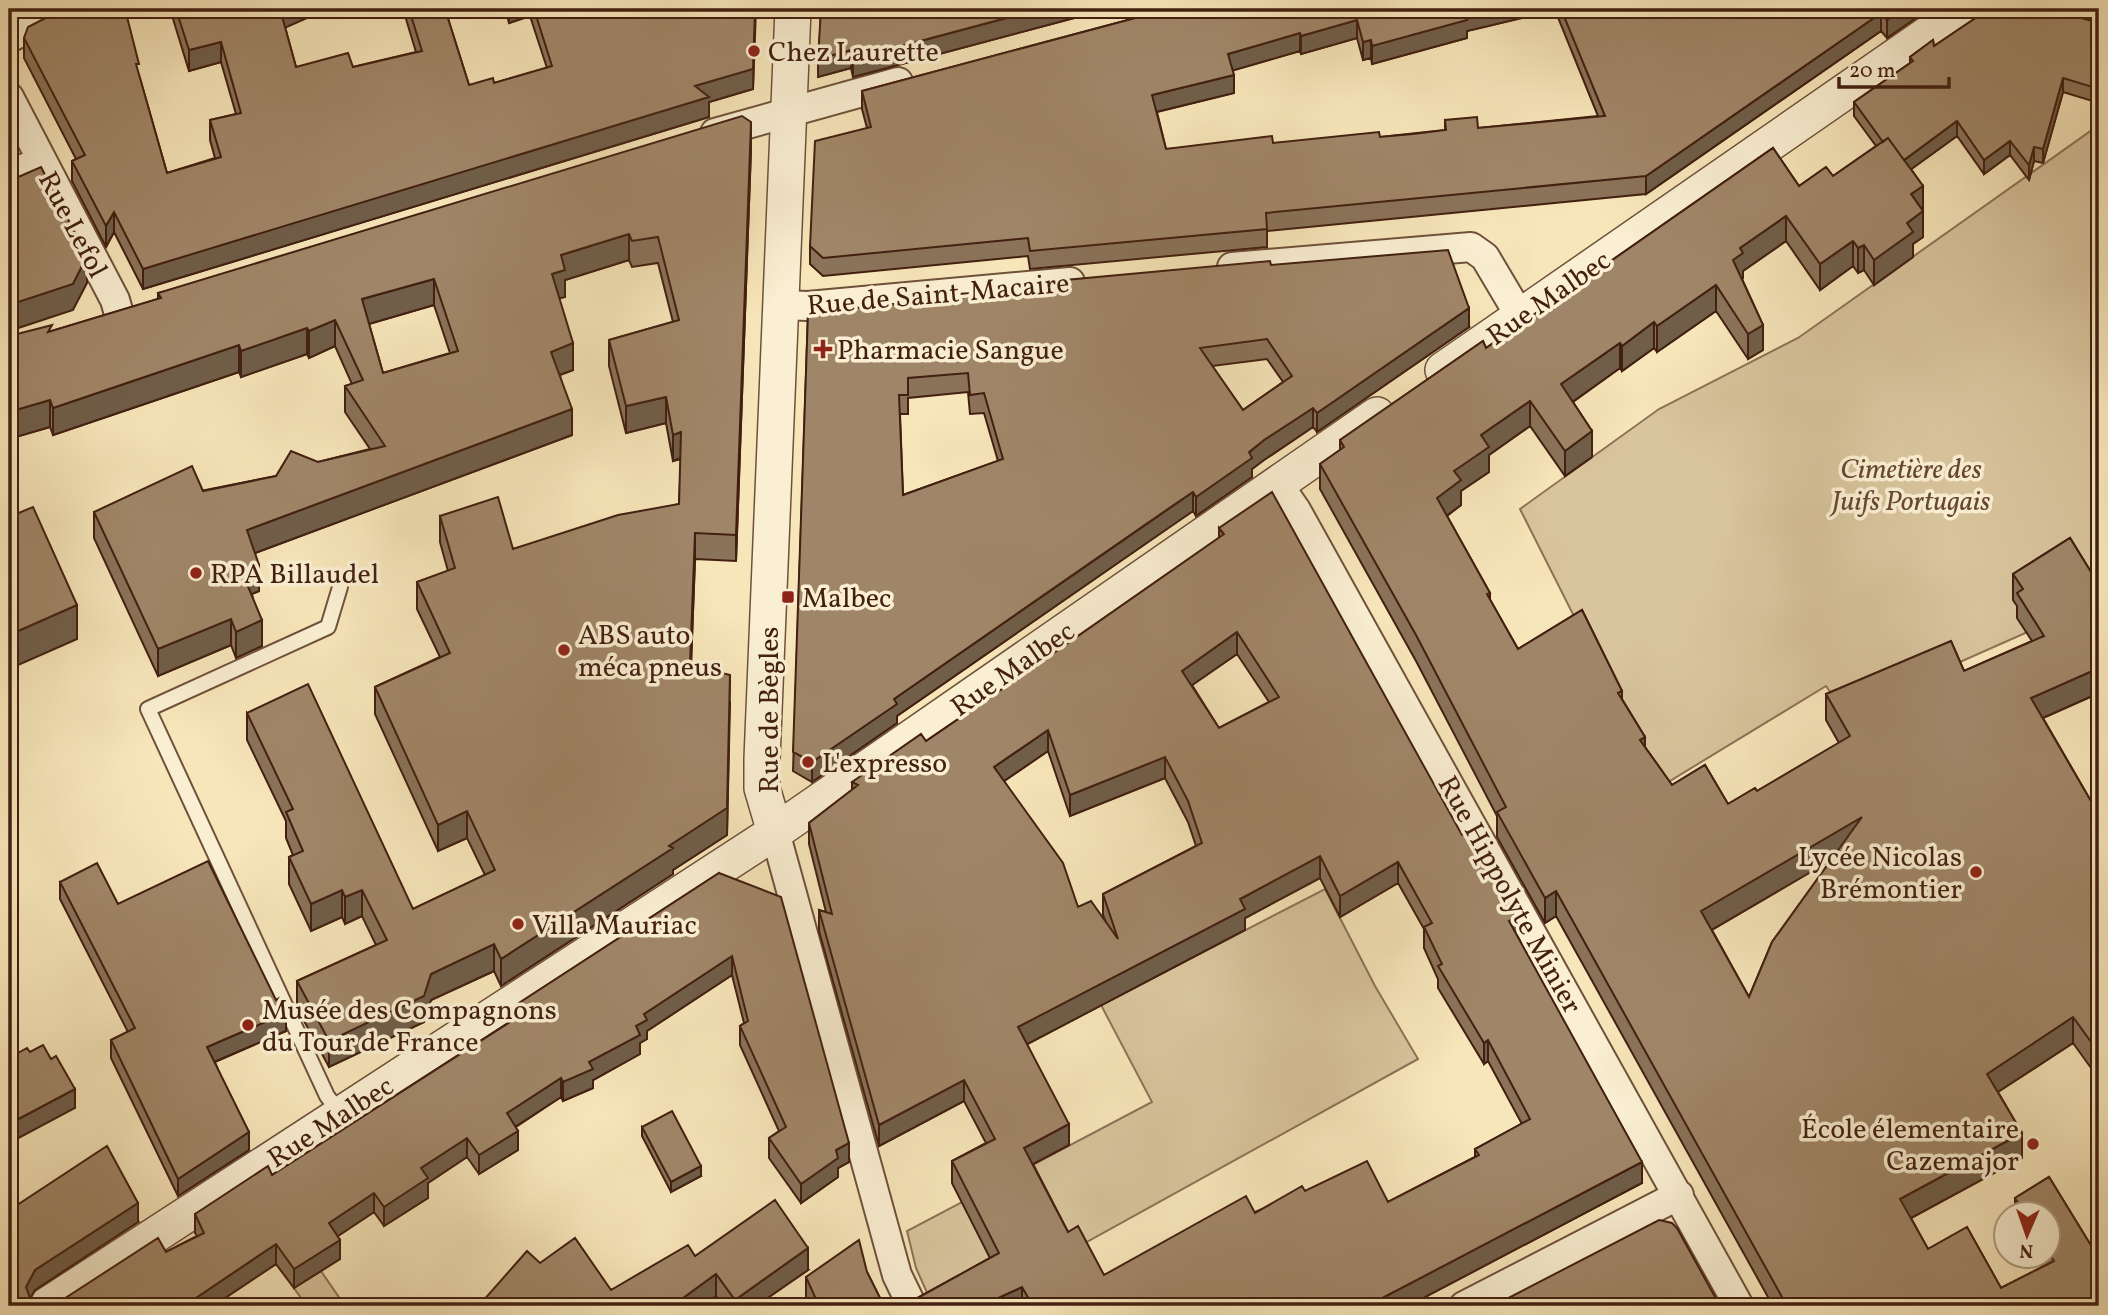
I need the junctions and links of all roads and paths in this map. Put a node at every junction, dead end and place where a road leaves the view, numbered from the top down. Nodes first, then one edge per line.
1 (69, 9) edge
2 (793, 9) edge
3 (1964, 9) edge
4 (9, 38) edge
5 (923, 75) edge
6 (9, 97) edge
7 (788, 111) junction
8 (693, 140) edge
9 (41, 161) junction
10 (9, 175) edge
11 (1209, 269) edge
12 (1098, 279) edge
13 (780, 305) junction
14 (146, 306) edge
15 (1520, 316) junction
16 (1278, 484) junction
17 (340, 587) dead end
18 (775, 832) junction
19 (341, 1114) junction
20 (1679, 1195) junction
21 (46, 1306) edge
22 (912, 1306) edge
23 (1464, 1306) edge
24 (1739, 1306) edge

1 - 4 street
2 - 7 street, Rue de Bègles
3 - 15 street, Rue Malbec
5 - 7 street
6 - 9 street, Rue Lefol
7 - 8 street
7 - 13 street, Rue de Bègles
9 - 10 street
9 - 14 street, Rue Lefol
11 - 15 street
12 - 13 street, Rue de Saint-Macaire
13 - 18 street, Rue de Bègles
15 - 16 street, Rue Malbec
16 - 18 street, Rue Malbec
16 - 20 street, Rue Hippolyte Minier
17 - 19 lane
18 - 19 street, Rue Malbec
18 - 22 street, Rue de Bègles
19 - 21 street, Rue Malbec
20 - 23 street
20 - 24 street, Rue Hippolyte Minier

